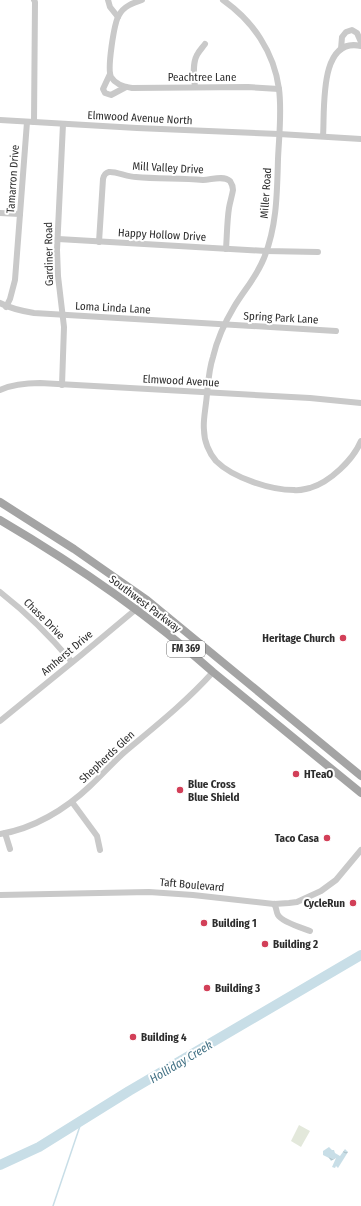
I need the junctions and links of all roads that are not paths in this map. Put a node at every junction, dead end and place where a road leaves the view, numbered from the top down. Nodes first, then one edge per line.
1 (34, 0) edge
2 (108, 0) edge
3 (142, 0) edge
4 (223, 0) edge
5 (132, 1) edge
6 (118, 17) junction
7 (361, 42) edge
8 (205, 44) dead end
9 (361, 46) edge
10 (340, 49) junction
11 (110, 74) junction
12 (126, 87) junction
13 (195, 87) junction
14 (279, 89) junction
15 (0, 120) edge
16 (30, 122) junction
17 (63, 124) junction
18 (279, 134) junction
19 (323, 136) junction
20 (361, 139) edge
21 (0, 213) edge
22 (20, 214) junction
23 (58, 239) junction
24 (99, 242) junction
25 (226, 249) junction
26 (266, 251) junction
27 (318, 252) dead end
28 (0, 303) edge
29 (6, 307) junction
30 (63, 315) junction
31 (226, 324) junction
32 (336, 331) dead end
33 (62, 385) junction
34 (0, 390) edge
35 (207, 392) junction
36 (361, 403) edge
37 (361, 441) edge
38 (0, 502) edge
39 (0, 520) edge
40 (88, 558) junction
41 (80, 570) junction
42 (0, 592) edge
43 (147, 600) junction
44 (135, 609) junction
45 (72, 662) junction
46 (213, 672) junction
47 (0, 721) edge
48 (317, 739) junction
49 (309, 751) junction
50 (361, 776) edge
51 (361, 793) edge
52 (72, 802) junction
53 (3, 834) edge
54 (10, 849) dead end
55 (100, 850) dead end
56 (361, 850) edge
57 (0, 895) edge
58 (274, 904) junction
59 (310, 931) dead end

1 - 16 street, Tamarron Drive
2 - 6 street
3 - 5 street
4 - 14 street, Miller Road
5 - 6 street
6 - 11 street, Peachtree Lane
7 - 10 street
8 - 13 street
9 - 10 street
10 - 19 street
11 - 12 street
11 - 12 street, Peachtree Lane
12 - 13 street, Peachtree Lane
13 - 14 street, Peachtree Lane
14 - 18 street, Miller Road
15 - 16 street, Elmwood Avenue North
16 - 17 street, Elmwood Avenue North
16 - 22 street, Tamarron Drive
17 - 18 street, Elmwood Avenue North
17 - 23 street, Gardiner Road
18 - 19 street, Elmwood Avenue North
18 - 26 street, Miller Road
19 - 20 street, Elmwood Avenue North
21 - 22 street
22 - 29 street, Tamarron Drive
23 - 24 street, Happy Hollow Drive
23 - 30 street, Gardiner Road
24 - 25 street, Happy Hollow Drive
24 - 25 street, Mill Valley Drive
25 - 26 street, Happy Hollow Drive
26 - 27 street, Happy Hollow Drive
26 - 31 street, Miller Road
28 - 29 street, Loma Linda Lane
29 - 30 street, Loma Linda Lane
30 - 31 street, Loma Linda Lane
30 - 33 street, Gardiner Road
31 - 32 street, Spring Park Lane
31 - 35 street, Miller Road
33 - 34 street, Elmwood Avenue
33 - 35 street, Elmwood Avenue
35 - 36 street, Elmwood Avenue
35 - 37 street, Miller Road
38 - 40 main road, Southwest Parkway / FM 369
39 - 41 main road, Southwest Parkway / FM 369
40 - 41 main road
40 - 43 main road, Southwest Parkway / FM 369
41 - 44 main road, Southwest Parkway / FM 369
42 - 45 street, Chase Drive
43 - 44 street, Amherst Drive
43 - 48 main road, Southwest Parkway / FM 369
44 - 45 street, Amherst Drive
44 - 46 main road, Southwest Parkway / FM 369
45 - 47 street, Amherst Drive
46 - 49 main road, Southwest Parkway / FM 369
46 - 52 street, Shepherds Glen
48 - 49 main road
48 - 50 main road, Southwest Parkway / FM 369
49 - 51 main road, Southwest Parkway / FM 369
52 - 53 street, Shepherds Glen
52 - 55 street
53 - 54 street
56 - 58 street, Taft Boulevard
57 - 58 street, Taft Boulevard
58 - 59 street

